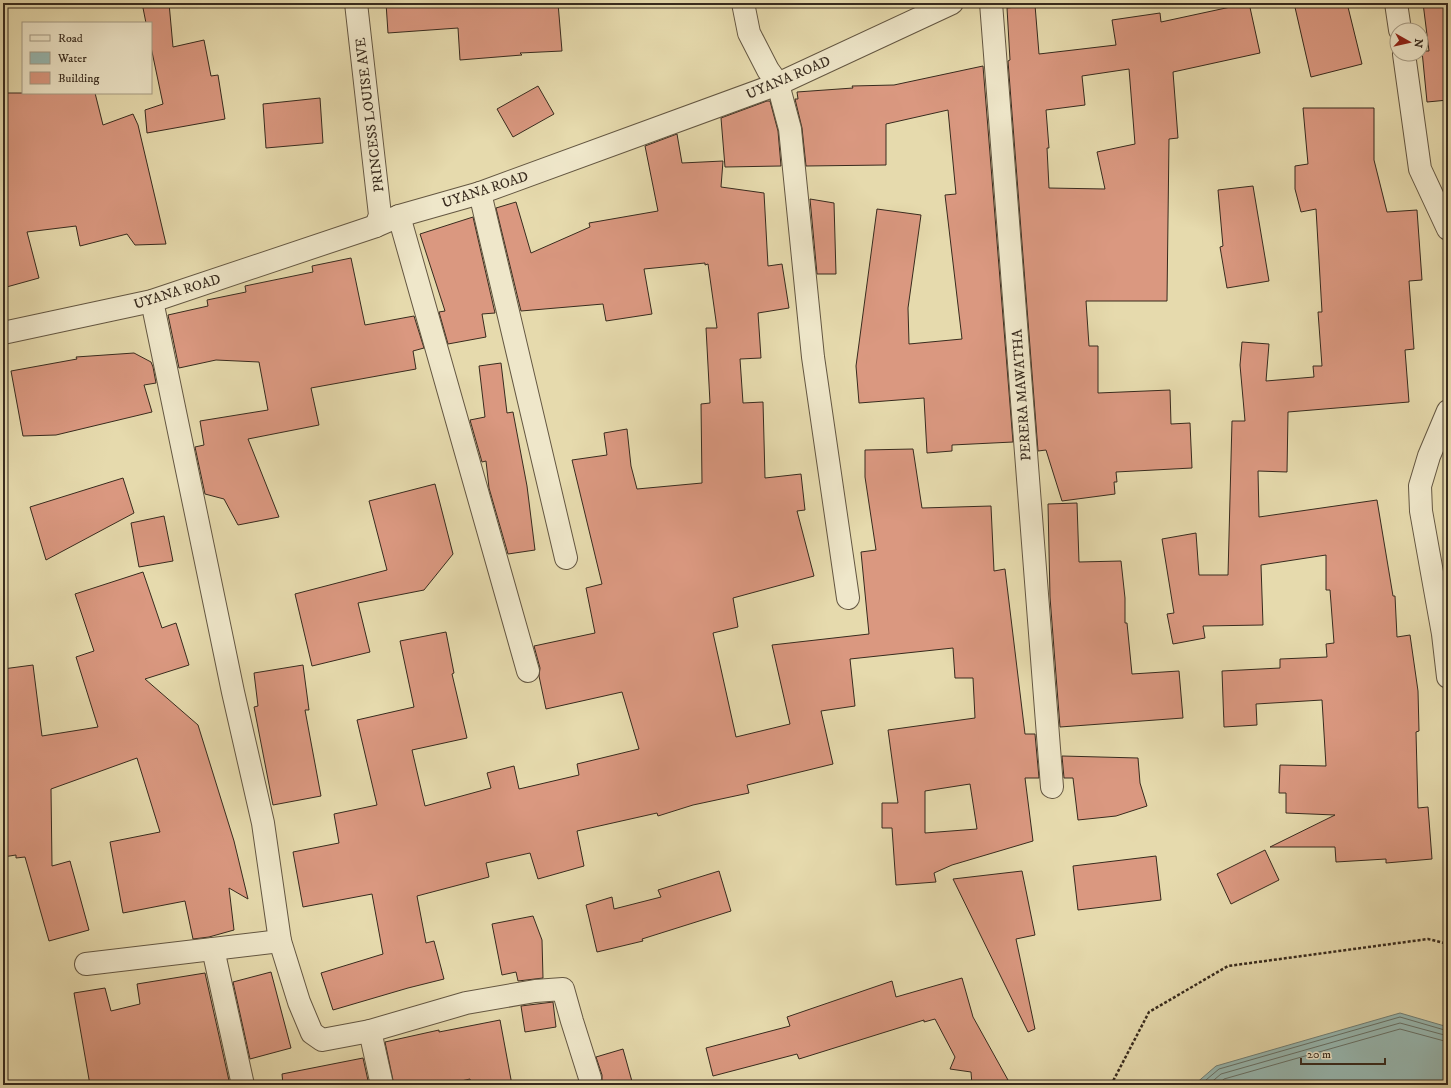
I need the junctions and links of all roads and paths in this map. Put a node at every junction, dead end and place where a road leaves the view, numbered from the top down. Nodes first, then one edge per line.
1 (356, 3) edge
2 (743, 3) edge
3 (952, 3) edge
4 (991, 3) edge
5 (1396, 3) edge
6 (1399, 22) edge
7 (1405, 62) edge
8 (778, 84) junction
9 (480, 193) junction
10 (399, 216) junction
11 (376, 226) junction
12 (1448, 229) edge
13 (152, 301) junction
14 (3, 333) edge
15 (1448, 410) edge
16 (566, 558) dead end
17 (848, 598) dead end
18 (528, 671) dead end
19 (1448, 677) edge
20 (1052, 787) dead end
21 (280, 941) junction
22 (1448, 944) edge
23 (213, 949) junction
24 (86, 964) dead end
25 (370, 1032) junction
26 (590, 1078) dead end
27 (243, 1085) edge
28 (382, 1085) edge
29 (1111, 1085) edge

1 - 11 street, PRINCESS LOUISE AVE
2 - 8 street
3 - 8 street, UYANA ROAD
4 - 20 street, PERERA MAWATHA
5 - 6 street
7 - 12 street
8 - 9 street, UYANA ROAD
8 - 17 street
9 - 10 street, UYANA ROAD
9 - 16 street
10 - 11 street, UYANA ROAD
10 - 18 street
11 - 13 street, UYANA ROAD
13 - 14 street, UYANA ROAD
13 - 21 street
15 - 19 street
21 - 23 street
21 - 25 street
22 - 29 path
23 - 24 street
23 - 27 street
25 - 26 street
25 - 28 street

